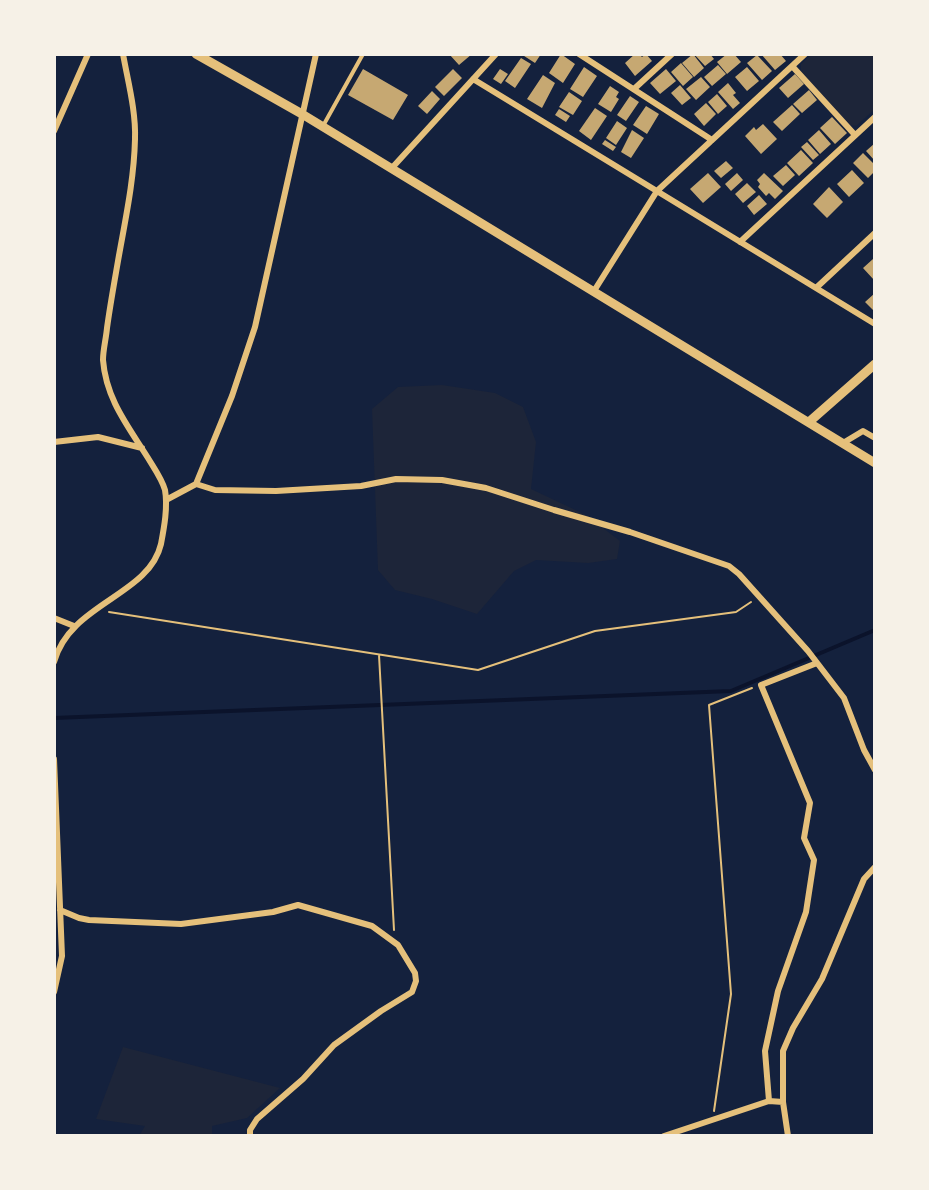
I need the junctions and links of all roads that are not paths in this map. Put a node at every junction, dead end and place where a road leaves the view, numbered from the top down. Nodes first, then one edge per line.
1 (88, 54) edge
2 (123, 54) edge
3 (196, 54) edge
4 (316, 54) edge
5 (363, 54) edge
6 (496, 54) edge
7 (579, 54) edge
8 (672, 54) edge
9 (805, 54) edge
10 (792, 66) junction
11 (473, 79) junction
12 (634, 89) junction
13 (302, 114) junction
14 (875, 117) edge
15 (323, 127) junction
16 (54, 131) edge
17 (855, 135) junction
18 (712, 140) junction
19 (391, 169) junction
20 (657, 191) junction
21 (875, 233) edge
22 (740, 242) junction
23 (816, 288) junction
24 (594, 291) junction
25 (875, 324) edge
26 (875, 364) edge
27 (809, 422) junction
28 (875, 438) edge
29 (54, 442) edge
30 (843, 443) junction
31 (142, 448) junction
32 (875, 463) edge
33 (196, 484) junction
34 (166, 500) junction
35 (54, 618) edge
36 (74, 626) junction
37 (54, 662) edge
38 (817, 663) junction
39 (54, 759) edge
40 (875, 770) edge
41 (875, 867) edge
42 (57, 885) edge
43 (60, 910) junction
44 (54, 992) edge
45 (769, 1101) junction
46 (783, 1102) junction
47 (250, 1136) edge
48 (664, 1136) edge
49 (788, 1136) edge

1 - 16 street
2 - 31 street
3 - 13 street
4 - 13 street
5 - 15 lane
6 - 11 street
7 - 12 street
8 - 12 street
9 - 10 street
10 - 17 street
10 - 18 street
11 - 19 street
11 - 20 street
12 - 18 street
13 - 15 street
13 - 33 street
14 - 17 street
15 - 19 street
17 - 22 street
18 - 20 street
19 - 24 street
20 - 22 street
20 - 24 street
21 - 23 street
22 - 23 street
23 - 25 street
24 - 27 street
26 - 27 street
27 - 30 street
28 - 30 street
29 - 31 street
30 - 32 street
31 - 34 street
33 - 34 street
33 - 38 street
34 - 36 street
35 - 36 street
36 - 37 street
38 - 40 street
38 - 45 street
39 - 42 street
41 - 46 street
42 - 43 street
43 - 44 street
43 - 47 street
45 - 46 street
45 - 48 street
46 - 49 street

